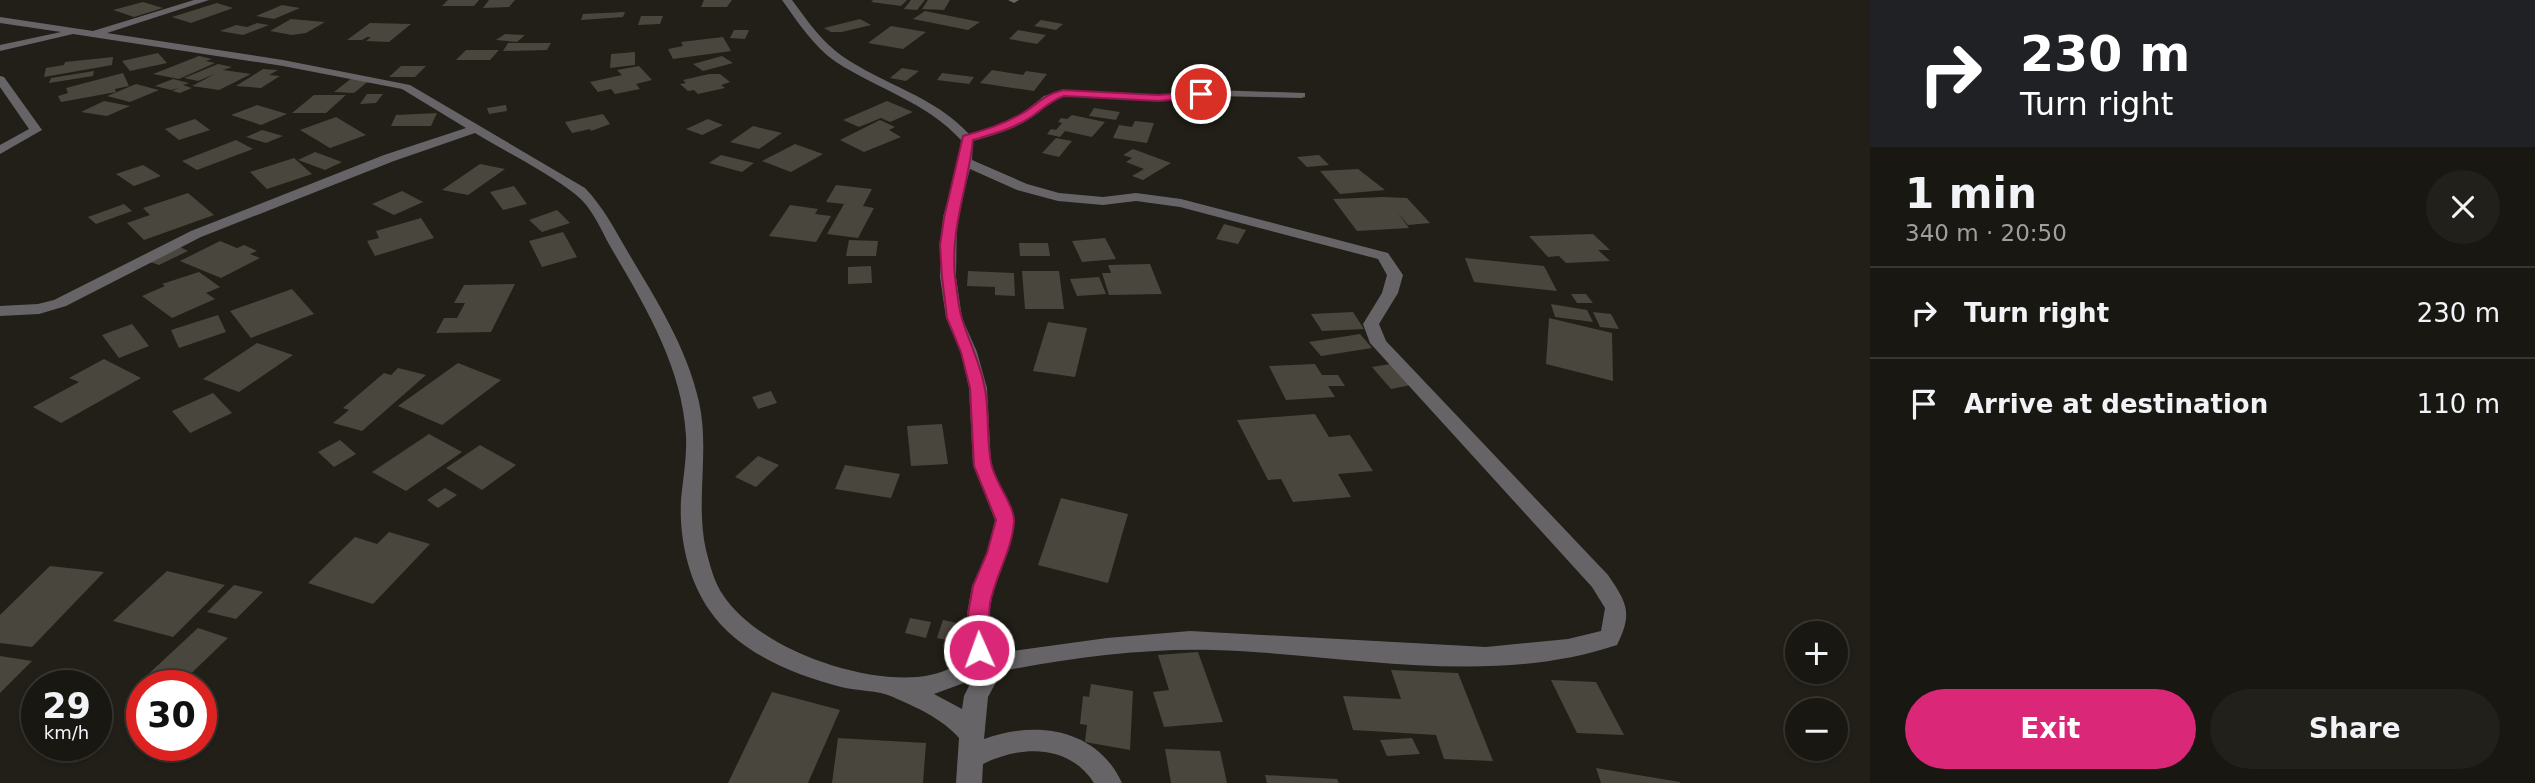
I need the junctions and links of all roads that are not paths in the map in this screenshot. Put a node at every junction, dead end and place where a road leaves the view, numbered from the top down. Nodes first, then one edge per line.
1 (204, 0) edge
2 (788, 0) edge
3 (0, 20) edge
4 (87, 33) junction
5 (0, 48) edge
6 (0, 79) edge
7 (1300, 95) dead end
8 (476, 129) junction
9 (967, 138) junction
10 (0, 150) edge
11 (965, 162) junction
12 (0, 311) edge
13 (987, 665) junction
14 (888, 687) junction
15 (971, 746) junction
16 (969, 783) edge
17 (1110, 783) edge

1 - 4 street
2 - 9 street
3 - 4 street
4 - 5 street
4 - 8 street
6 - 10 street
7 - 9 street
8 - 12 street
8 - 14 street
9 - 11 street
11 - 13 street
11 - 13 street
13 - 14 street
13 - 15 street
14 - 15 street
15 - 16 street
15 - 17 street

